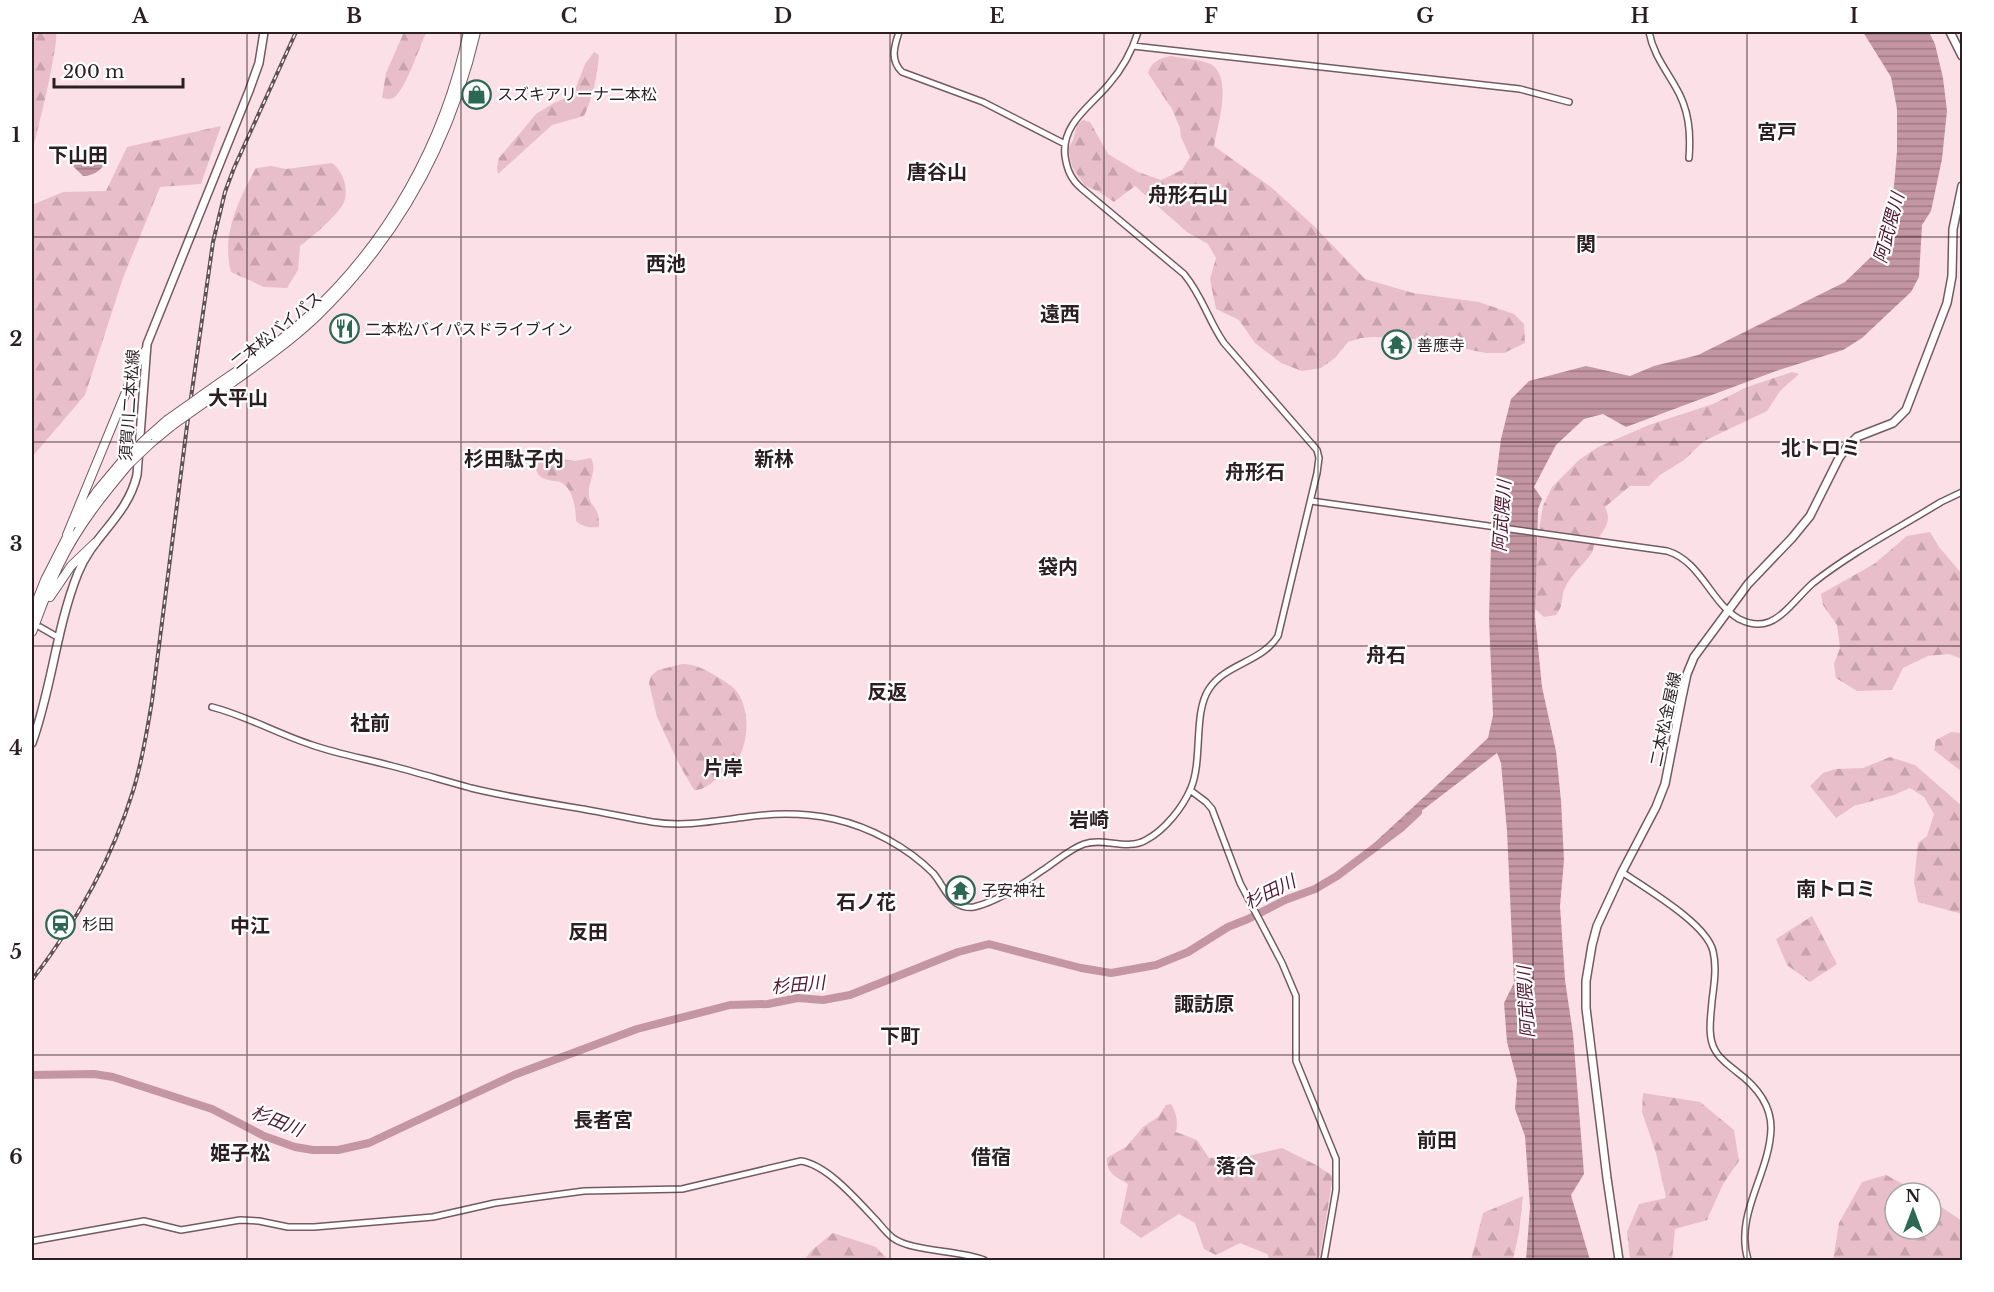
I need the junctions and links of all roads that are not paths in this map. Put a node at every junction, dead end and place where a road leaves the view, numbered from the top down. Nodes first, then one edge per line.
1 (264, 32) edge
2 (468, 32) edge
3 (476, 32) edge
4 (898, 32) edge
5 (1138, 32) edge
6 (1649, 32) edge
7 (1950, 32) edge
8 (1133, 46) junction
9 (1962, 56) edge
10 (1569, 102) dead end
11 (1065, 144) junction
12 (1689, 158) dead end
13 (1962, 186) edge
14 (146, 350) junction
15 (202, 399) junction
16 (95, 467) junction
17 (115, 475) junction
18 (1962, 492) edge
19 (1311, 501) junction
20 (67, 535) junction
21 (95, 543) junction
22 (1728, 610) junction
23 (40, 611) junction
24 (32, 613) edge
25 (40, 627) dead end
26 (32, 632) edge
27 (59, 638) junction
28 (212, 707) dead end
29 (32, 743) edge
30 (1190, 790) junction
31 (1622, 872) junction
32 (32, 1241) edge
33 (984, 1260) edge
34 (1324, 1260) edge
35 (1619, 1260) edge
36 (1748, 1260) edge

1 - 14 main road, 須賀川二本松線
2 - 15 highway, 二本松バイパス
3 - 15 highway, 二本松バイパス
4 - 11 street
5 - 8 street
6 - 12 street
7 - 9 main road
8 - 10 street
8 - 11 street
11 - 19 street
13 - 22 main road, 二本松金屋線
14 - 16 highway
14 - 21 main road, 須賀川二本松線
15 - 17 highway, 二本松バイパス, bridge
16 - 17 highway
16 - 20 highway
17 - 20 highway, 二本松バイパス
17 - 23 highway, 二本松バイパス
18 - 22 street
19 - 22 street
19 - 30 street
20 - 24 highway, 二本松バイパス
21 - 23 highway
21 - 27 main road, 須賀川二本松線
22 - 31 main road, 二本松金屋線
23 - 26 highway
25 - 27 street
27 - 29 main road, 須賀川二本松線
28 - 30 street
30 - 34 street
31 - 35 main road, 二本松金屋線
31 - 36 street
32 - 33 street

